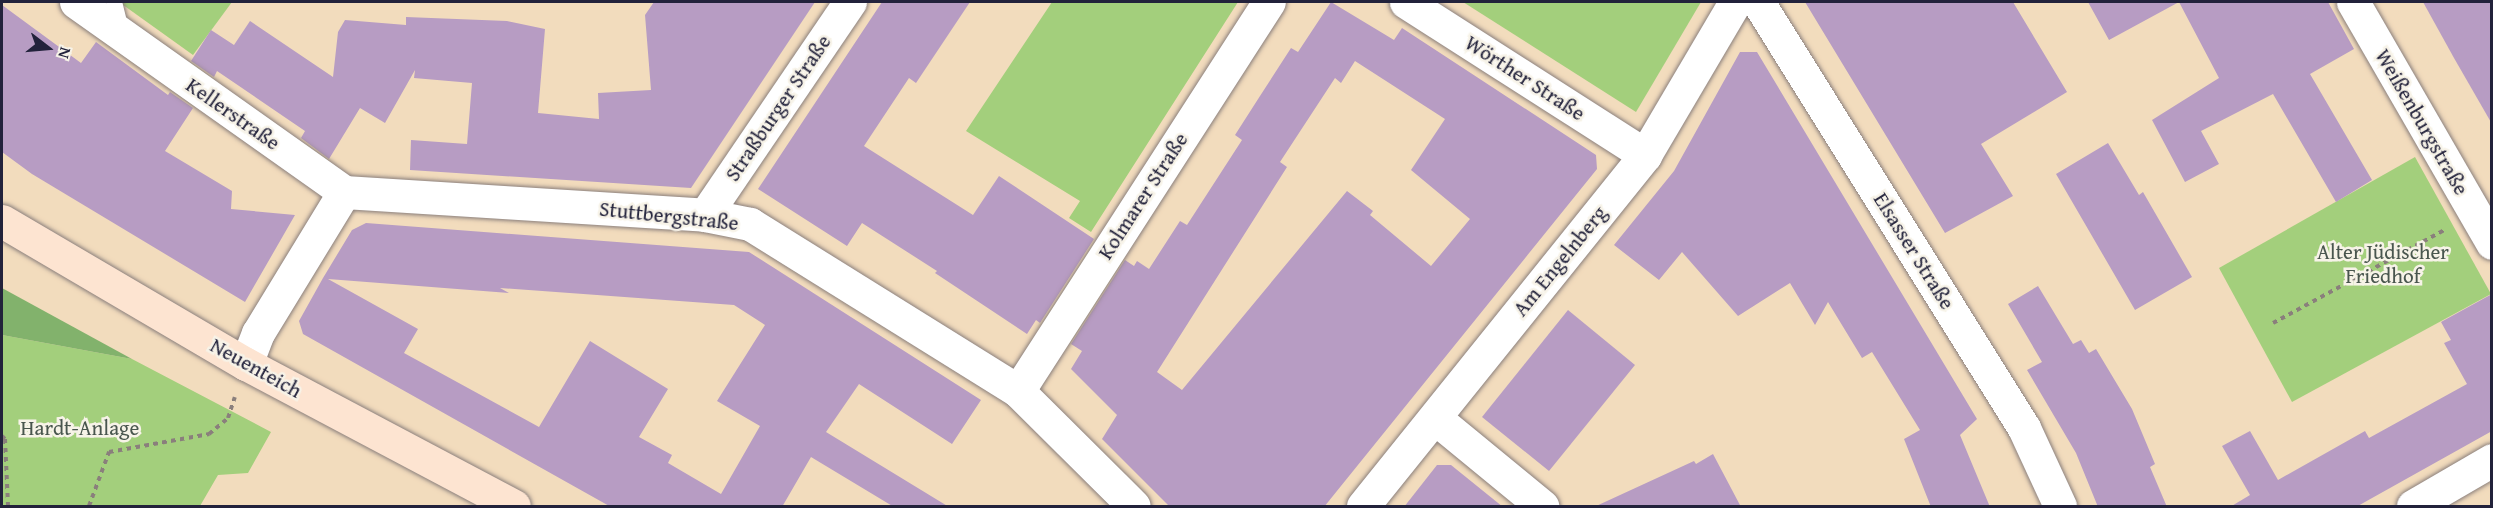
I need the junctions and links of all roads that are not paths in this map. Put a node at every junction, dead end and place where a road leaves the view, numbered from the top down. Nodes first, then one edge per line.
1 (76, 2) edge
2 (114, 2) edge
3 (850, 2) edge
4 (1269, 2) edge
5 (1406, 2) edge
6 (1735, 2) edge
7 (1758, 2) edge
8 (2353, 2) edge
9 (122, 37) junction
10 (1645, 155) junction
11 (344, 192) junction
12 (705, 215) junction
13 (2, 221) edge
14 (2492, 243) edge
15 (246, 364) junction
16 (1018, 392) junction
17 (1435, 418) junction
18 (2492, 460) edge
19 (514, 507) edge
20 (1134, 507) edge
21 (1363, 507) edge
22 (1542, 507) edge
23 (2060, 507) edge
24 (2413, 507) edge

1 - 9 street, Kellerstraße
2 - 9 lane
3 - 12 street, Straßburger Straße
4 - 16 street, Kolmarer Straße
5 - 10 street, Wörther Straße
6 - 10 street, Am Engelnberg
7 - 23 street, Elsasser Straße
8 - 14 street, Weißenburgstraße
9 - 11 street, Kellerstraße
10 - 17 street, Am Engelnberg
11 - 12 street, Stuttbergstraße
11 - 15 street
12 - 16 street, Stuttbergstraße
13 - 15 street, Neuenteich
15 - 19 street, Neuenteich
16 - 20 street, Stuttbergstraße
17 - 21 street, Am Engelnberg
17 - 22 street
18 - 24 street

